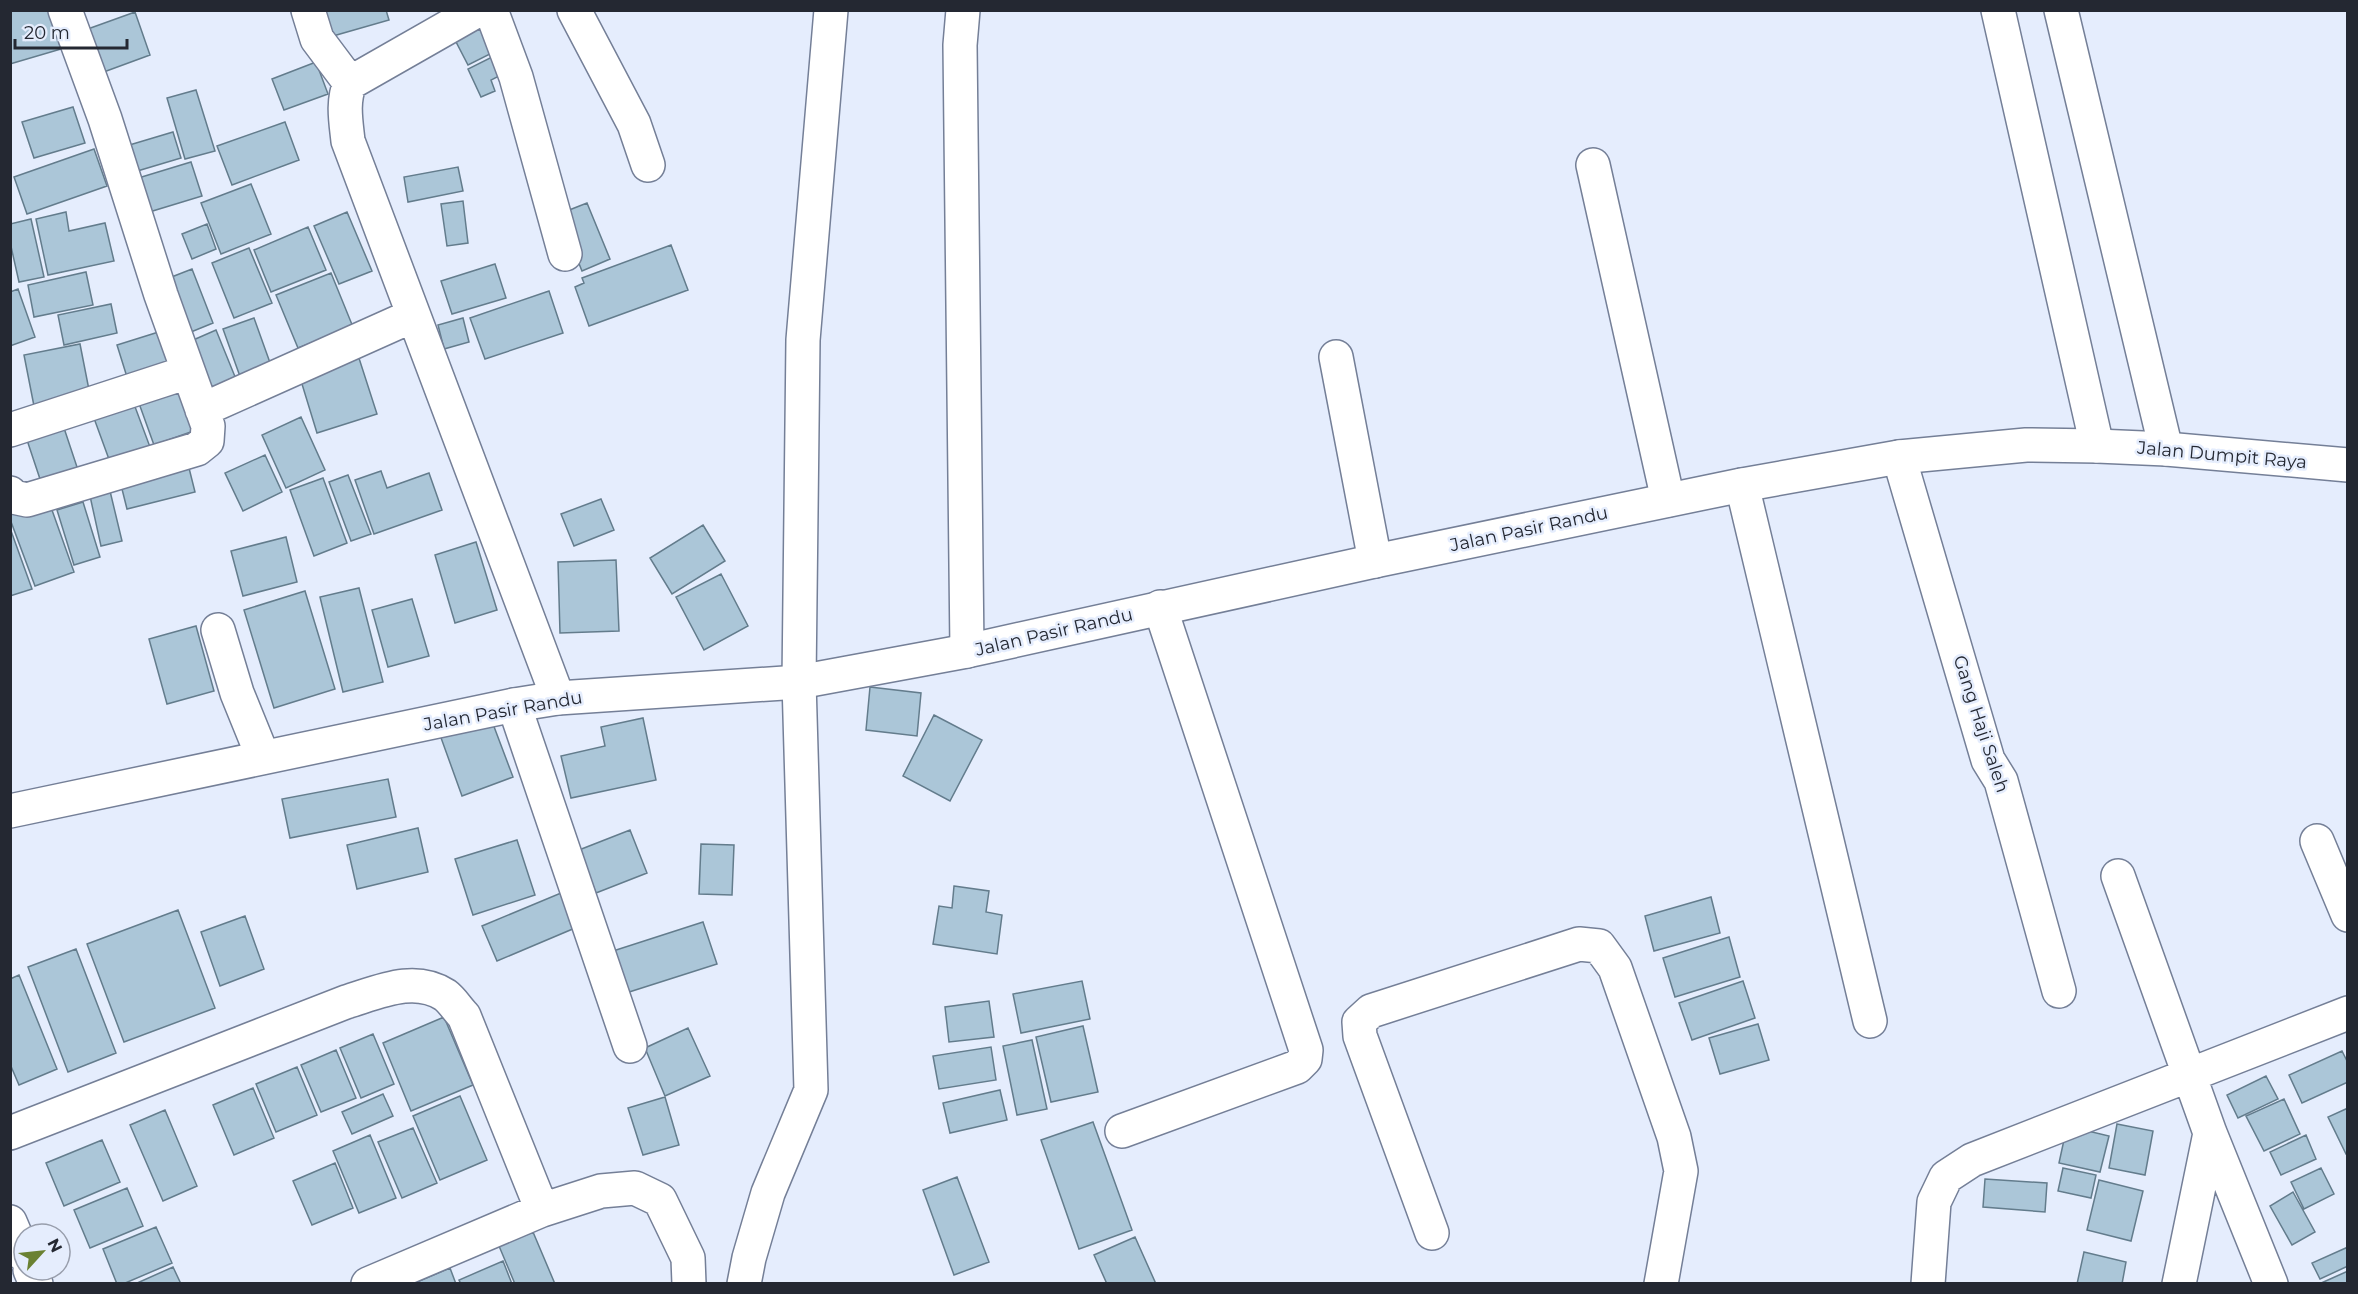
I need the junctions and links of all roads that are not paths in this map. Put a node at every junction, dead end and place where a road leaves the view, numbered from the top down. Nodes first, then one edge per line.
1 (65, 10) edge
2 (308, 10) edge
3 (478, 10) edge
4 (491, 10) edge
5 (574, 10) edge
6 (831, 10) edge
7 (963, 10) edge
8 (1998, 10) edge
9 (2061, 10) edge
10 (350, 83) junction
11 (648, 165) dead end
12 (1593, 165) dead end
13 (565, 254) dead end
14 (412, 316) junction
15 (1336, 357) dead end
16 (188, 372) junction
17 (202, 410) junction
18 (10, 430) edge
19 (2097, 446) junction
20 (2166, 449) junction
21 (1899, 457) junction
22 (2348, 465) edge
23 (1742, 485) junction
24 (10, 493) edge
25 (1668, 500) junction
26 (1375, 561) junction
27 (1160, 608) junction
28 (218, 630) dead end
29 (967, 651) junction
30 (799, 682) junction
31 (558, 698) junction
32 (514, 705) junction
33 (263, 757) junction
34 (10, 811) edge
35 (2318, 841) dead end
36 (2118, 876) dead end
37 (2348, 915) edge
38 (2059, 991) dead end
39 (2348, 1013) edge
40 (1870, 1021) dead end
41 (630, 1047) dead end
42 (2188, 1075) junction
43 (1122, 1131) dead end
44 (10, 1133) edge
45 (2210, 1133) junction
46 (542, 1210) junction
47 (1432, 1233) dead end
48 (368, 1284) edge
49 (689, 1284) edge
50 (744, 1284) edge
51 (1661, 1284) edge
52 (1928, 1284) edge
53 (2179, 1284) edge
54 (2271, 1284) edge

1 - 16 street
2 - 10 street
3 - 10 street
4 - 13 street
5 - 11 street
6 - 30 street
7 - 29 street
8 - 19 street
9 - 20 street
10 - 14 street
12 - 25 street
14 - 17 street
14 - 31 street
15 - 26 street
16 - 17 street
16 - 18 street
17 - 24 street
19 - 20 street, Jalan Dumpit Raya
19 - 21 street, Jalan Pasir Randu
20 - 22 street, Jalan Dumpit Raya
21 - 23 street, Jalan Pasir Randu
21 - 38 street, Gang Haji Saleh
23 - 25 street, Jalan Pasir Randu
23 - 40 street
25 - 26 street, Jalan Pasir Randu
26 - 27 street, Jalan Pasir Randu
27 - 29 street, Jalan Pasir Randu
27 - 43 street
28 - 33 street
29 - 30 street, Jalan Pasir Randu
30 - 31 street, Jalan Pasir Randu
30 - 50 street
31 - 32 street, Jalan Pasir Randu
32 - 33 street, Jalan Pasir Randu
32 - 41 street
33 - 34 street, Jalan Pasir Randu
35 - 37 street
36 - 42 street
39 - 42 street
42 - 45 street
42 - 52 street
44 - 46 street
45 - 53 street
45 - 54 street
46 - 48 street
46 - 49 street
47 - 51 street

